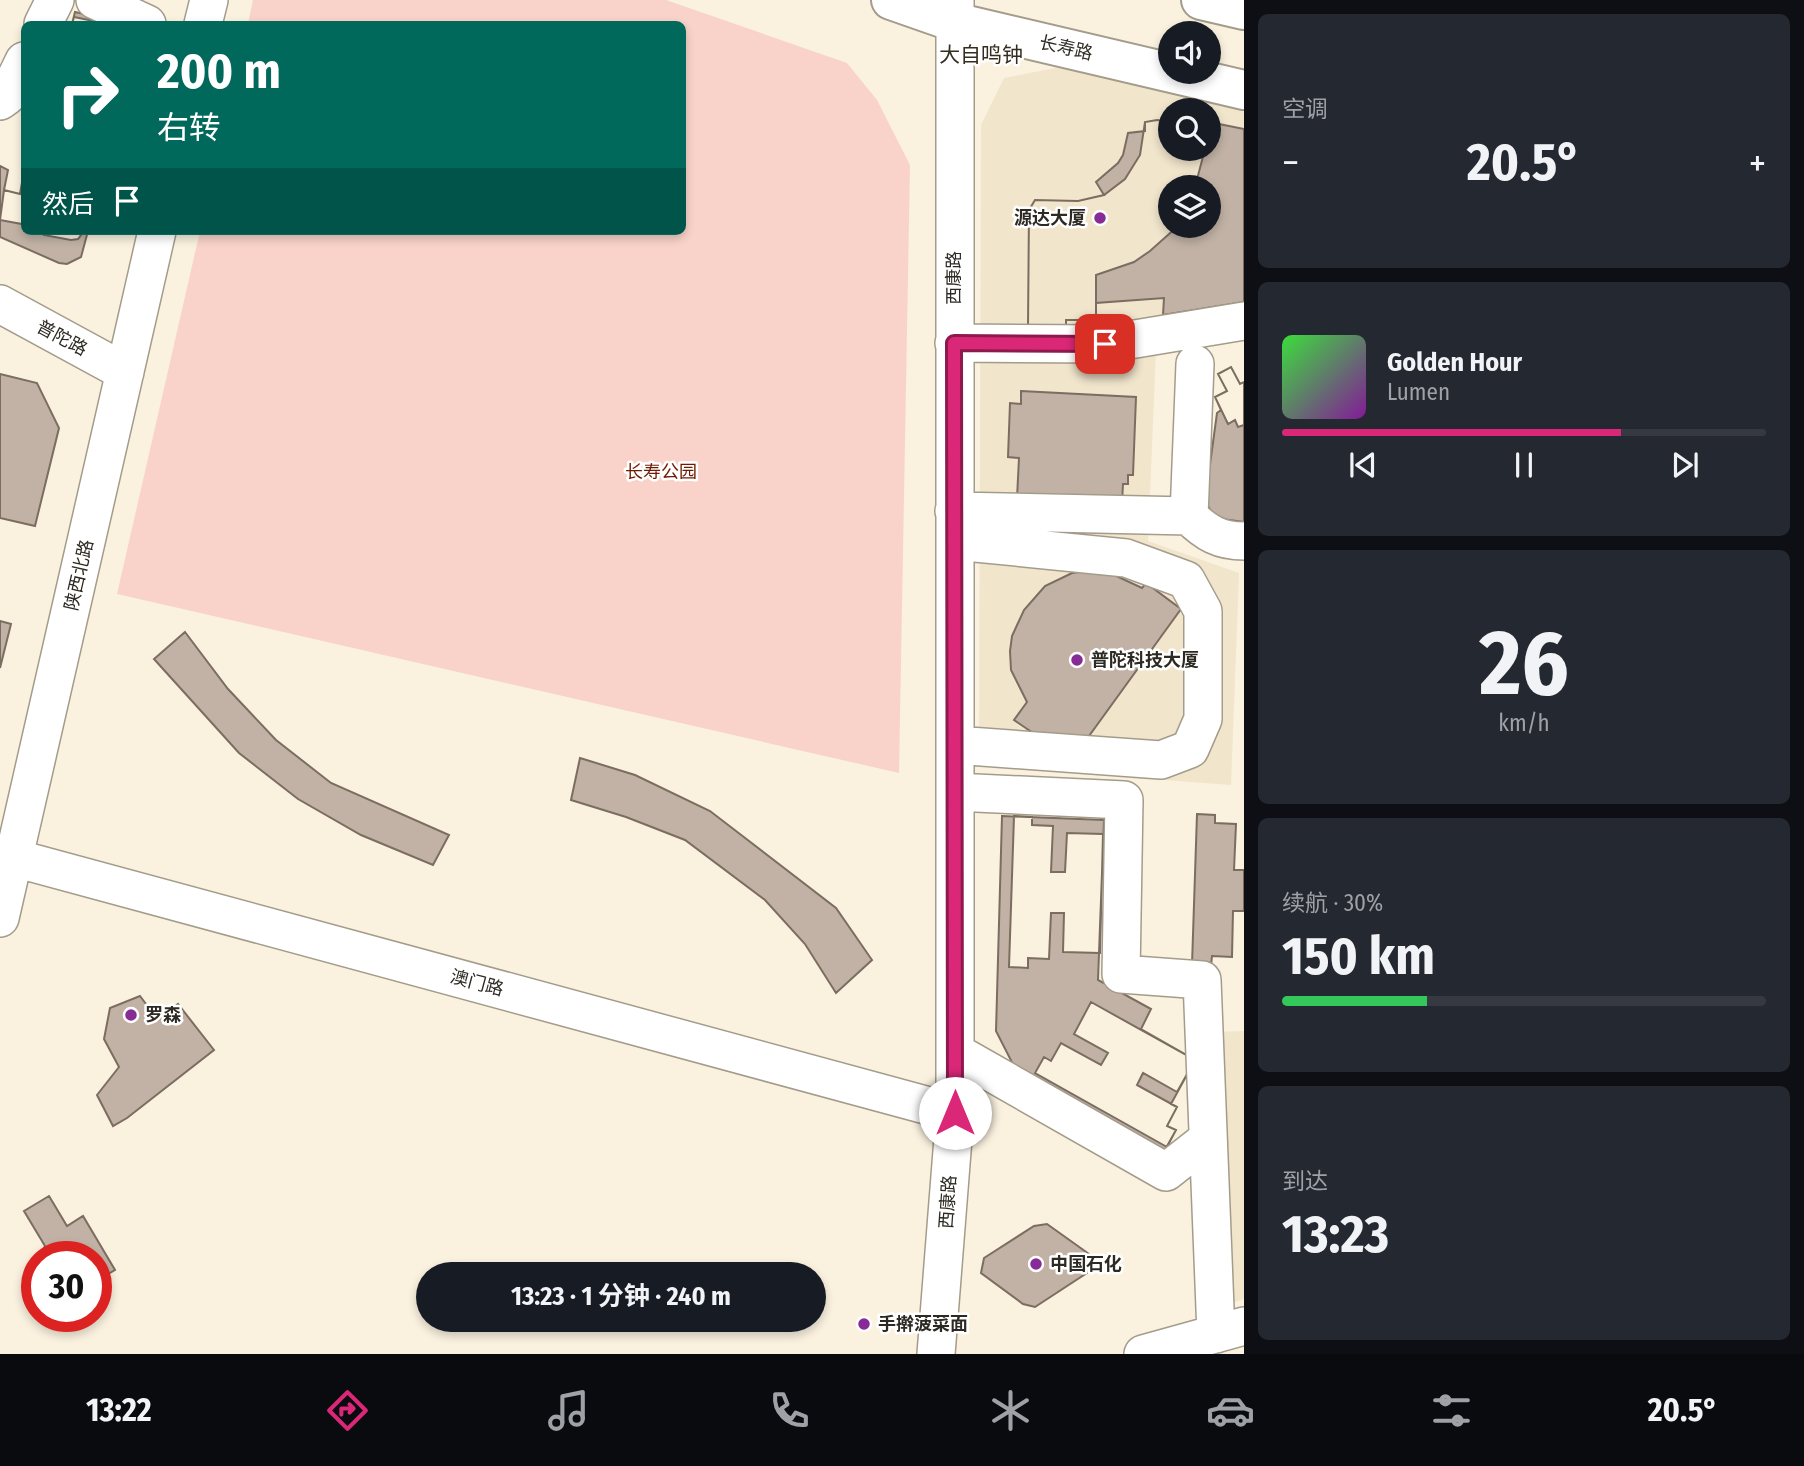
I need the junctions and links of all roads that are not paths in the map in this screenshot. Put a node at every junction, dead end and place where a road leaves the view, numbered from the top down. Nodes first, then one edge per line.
1 (55, 0) edge
2 (95, 0) edge
3 (209, 0) edge
4 (891, 0) edge
5 (954, 11) edge
6 (44, 21) edge
7 (140, 21) edge
8 (204, 21) edge
9 (21, 67) edge
10 (1244, 90) edge
11 (0, 101) edge
12 (156, 235) edge
13 (0, 304) edge
14 (1244, 321) edge
15 (954, 343) junction
16 (1195, 364) dead end
17 (125, 372) junction
18 (1189, 516) junction
19 (955, 526) junction
20 (1244, 541) edge
21 (955, 745) junction
22 (955, 792) junction
23 (7, 856) edge
24 (0, 918) edge
25 (955, 1052) junction
26 (955, 1113) junction
27 (1208, 1139) junction
28 (1230, 1330) edge
29 (936, 1354) edge
30 (1143, 1354) edge

1 - 6 street
2 - 7 street
3 - 8 street
4 - 5 main road, 长寿路
5 - 10 main road, 长寿路
5 - 15 street, 西康路
9 - 11 street
12 - 17 street, 陕西北路
13 - 17 street, 普陀路
14 - 15 street
15 - 19 street, 西康路
16 - 18 street
17 - 23 street, 陕西北路
18 - 19 street
18 - 20 street
19 - 21 street, 西康路
19 - 21 street
21 - 22 street, 西康路
22 - 25 street, 西康路
22 - 27 street
23 - 24 street, 陕西北路
23 - 26 street, 澳门路
25 - 26 street, 西康路
25 - 27 street
26 - 29 street, 西康路
27 - 28 street
28 - 30 street

